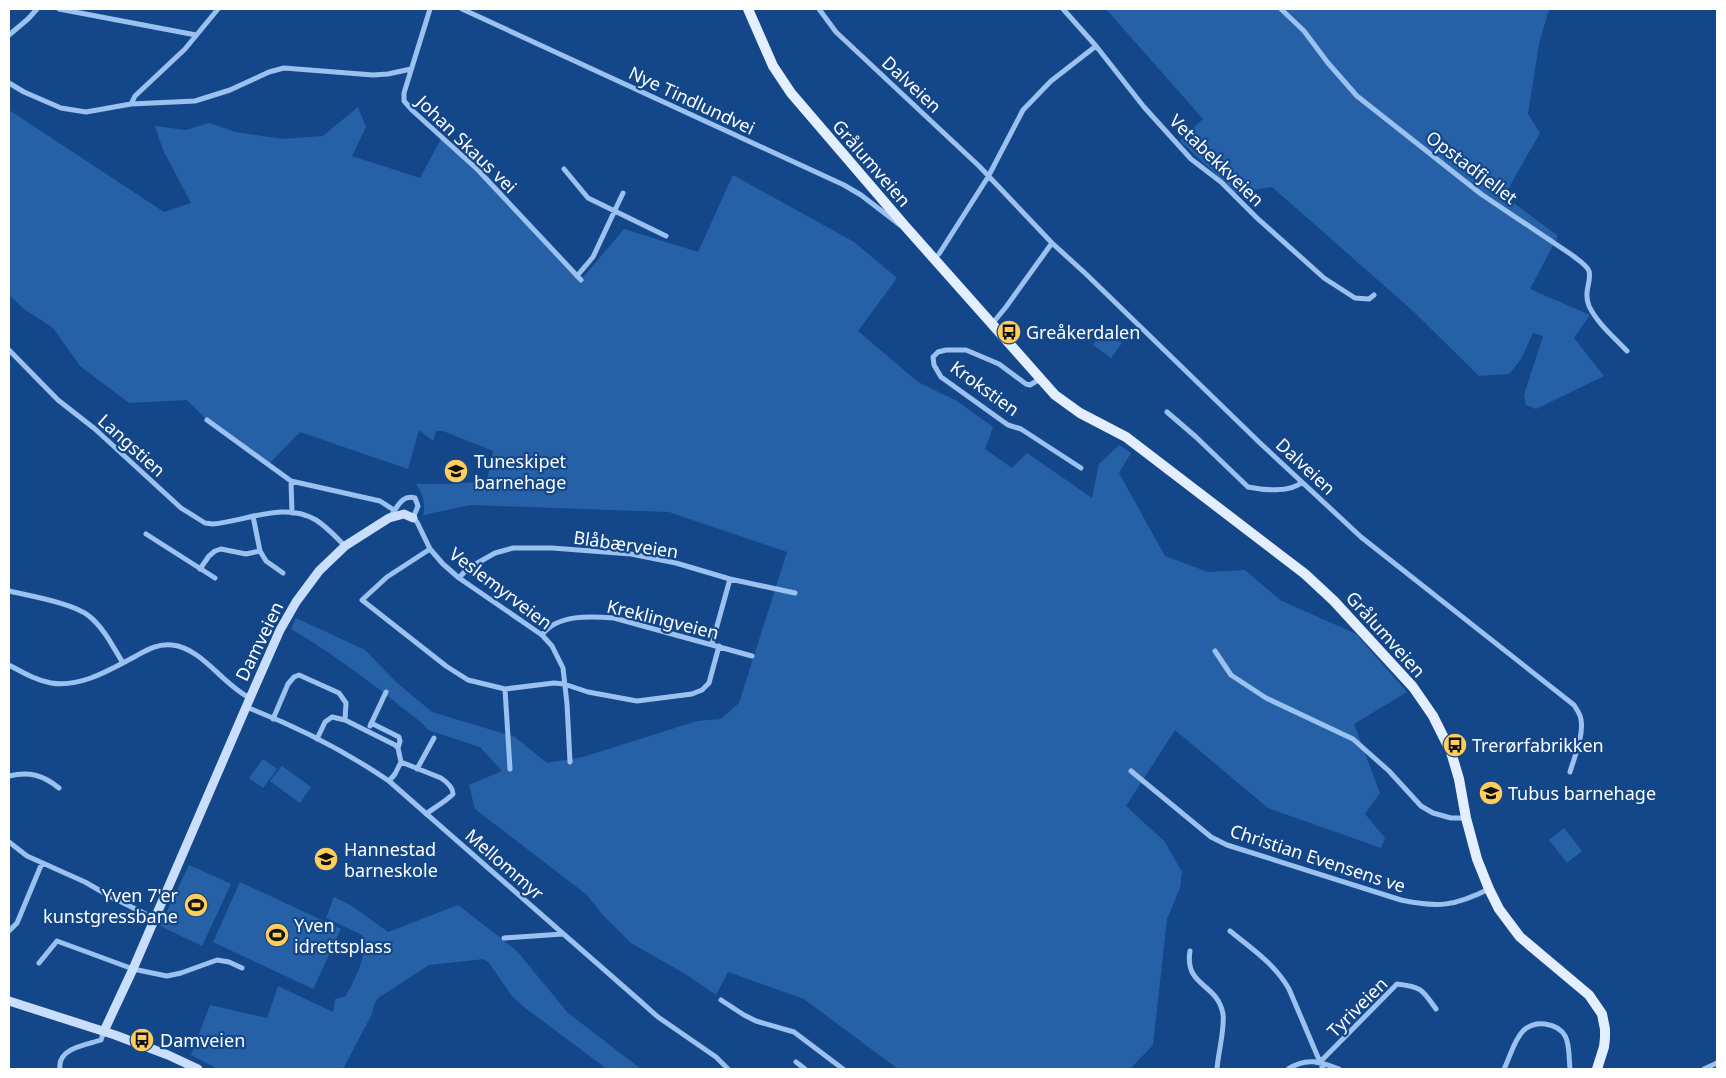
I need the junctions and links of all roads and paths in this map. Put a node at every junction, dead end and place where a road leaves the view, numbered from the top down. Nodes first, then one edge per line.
1 (37, 9) edge
2 (59, 9) edge
3 (218, 9) edge
4 (430, 9) edge
5 (462, 9) edge
6 (748, 9) edge
7 (819, 9) edge
8 (1063, 9) edge
9 (1281, 9) edge
10 (9, 35) edge
11 (196, 36) junction
12 (1096, 46) junction
13 (411, 69) junction
14 (9, 82) edge
15 (131, 104) junction
16 (564, 169) dead end
17 (988, 177) junction
18 (623, 193) dead end
19 (615, 211) junction
20 (905, 226) junction
21 (666, 236) dead end
22 (1052, 243) junction
23 (939, 254) dead end
24 (1374, 295) dead end
25 (992, 324) junction
26 (9, 350) edge
27 (1627, 351) dead end
28 (1040, 379) junction
29 (1168, 412) dead end
30 (207, 420) dead end
31 (1081, 468) dead end
32 (291, 481) junction
33 (1302, 482) junction
34 (394, 510) junction
35 (292, 513) junction
36 (253, 516) junction
37 (388, 518) junction
38 (413, 518) junction
39 (146, 534) dead end
40 (345, 546) junction
41 (430, 549) junction
42 (260, 551) junction
43 (200, 569) junction
44 (282, 573) dead end
45 (215, 578) dead end
46 (459, 578) junction
47 (730, 579) junction
48 (9, 591) edge
49 (795, 594) dead end
50 (542, 635) junction
51 (712, 644) junction
52 (719, 646) junction
53 (1215, 651) dead end
54 (752, 656) dead end
55 (123, 663) junction
56 (9, 665) edge
57 (564, 684) junction
58 (505, 689) junction
59 (386, 692) dead end
60 (250, 698) junction
61 (246, 707) junction
62 (273, 719) junction
63 (345, 720) junction
64 (371, 723) junction
65 (368, 730) junction
66 (434, 738) dead end
67 (317, 739) junction
68 (398, 748) junction
69 (401, 762) junction
70 (570, 762) dead end
71 (418, 769) junction
72 (510, 769) dead end
73 (1130, 771) dead end
74 (1570, 772) dead end
75 (9, 776) edge
76 (389, 781) junction
77 (59, 788) dead end
78 (426, 814) junction
79 (1466, 818) junction
80 (9, 842) edge
81 (42, 863) junction
82 (1489, 889) junction
83 (154, 918) junction
84 (9, 931) edge
85 (1230, 931) dead end
86 (563, 934) junction
87 (504, 938) dead end
88 (1190, 951) dead end
89 (39, 963) dead end
90 (242, 968) dead end
91 (133, 969) junction
92 (9, 1000) edge
93 (721, 1000) dead end
94 (1436, 1009) dead end
95 (104, 1031) junction
96 (796, 1062) dead end
97 (1320, 1062) junction
98 (1717, 1063) edge
99 (60, 1069) edge
100 (198, 1069) edge
101 (728, 1069) edge
102 (805, 1069) edge
103 (843, 1069) edge
104 (1217, 1069) edge
105 (1288, 1069) edge
106 (1322, 1069) edge
107 (1339, 1069) edge
108 (1504, 1069) edge
109 (1570, 1069) edge
110 (1597, 1069) edge
111 (1704, 1069) edge

1 - 10 street
2 - 11 street
3 - 11 street
4 - 13 street, Johan Skaus vei
5 - 20 street, Nye Tindlundvei
6 - 20 main road, Grålumveien
7 - 17 street, Dalveien
8 - 12 street, Vetabekkveien
9 - 27 street, Opstadfjellet
11 - 15 street
12 - 17 street
12 - 24 street, Vetabekkveien
13 - 15 street
13 - 19 street, Johan Skaus vei
14 - 15 street
16 - 19 street
17 - 22 street, Dalveien
17 - 23 street
18 - 19 street, Johan Skaus vei
19 - 21 street
20 - 25 main road, Grålumveien
22 - 25 street
22 - 33 street, Dalveien
25 - 28 main road, Grålumveien
26 - 36 street, Langstien
28 - 31 street, Krokstien
28 - 79 main road, Grålumveien
29 - 33 street
30 - 32 street
32 - 34 street
32 - 35 street
33 - 74 street, Dalveien
34 - 37 street, Damveien
34 - 38 street, Damveien
35 - 36 street, Langstien
35 - 40 street, Langstien
36 - 42 street
37 - 38 street
37 - 40 street, Damveien
38 - 41 street, Veslemyrveien
39 - 43 street
40 - 60 street, Damveien
41 - 46 street, Veslemyrveien
41 - 58 street
42 - 43 street
42 - 44 street
43 - 45 street
46 - 47 street, Blåbærveien
46 - 50 street, Veslemyrveien
47 - 49 street, Blåbærveien
47 - 51 street
48 - 55 street
50 - 51 street, Kreklingveien
50 - 57 street, Veslemyrveien
51 - 52 street, Kreklingveien
52 - 54 street, Kreklingveien
52 - 57 street
53 - 79 street
55 - 56 street
55 - 60 street
57 - 58 street
57 - 70 street, Veslemyrveien
58 - 72 street
59 - 64 street
60 - 61 street, Damveien
61 - 62 street, Mellommyr
61 - 83 street, Damveien
62 - 63 street
62 - 67 street, Mellommyr
63 - 65 street
63 - 67 street
64 - 65 street
64 - 68 street
65 - 68 street
66 - 71 street
67 - 76 street, Mellommyr
68 - 69 street
69 - 71 street
69 - 76 street
71 - 78 street
73 - 82 street, Christian Evensens ve
75 - 77 street
76 - 78 street, Mellommyr
78 - 86 street, Mellommyr
79 - 82 main road, Grålumveien
80 - 81 street
81 - 83 street
81 - 84 street
82 - 110 main road, Grålumveien
83 - 91 street, Damveien
85 - 97 street
86 - 87 street
86 - 101 street, Mellommyr
88 - 104 street
89 - 91 street
90 - 91 street
91 - 95 street, Damveien
92 - 95 street
93 - 103 street
94 - 97 street, Tyriveien
95 - 99 street
95 - 100 street
96 - 102 street
97 - 105 street
97 - 106 street
97 - 107 street
98 - 111 street
108 - 109 street

